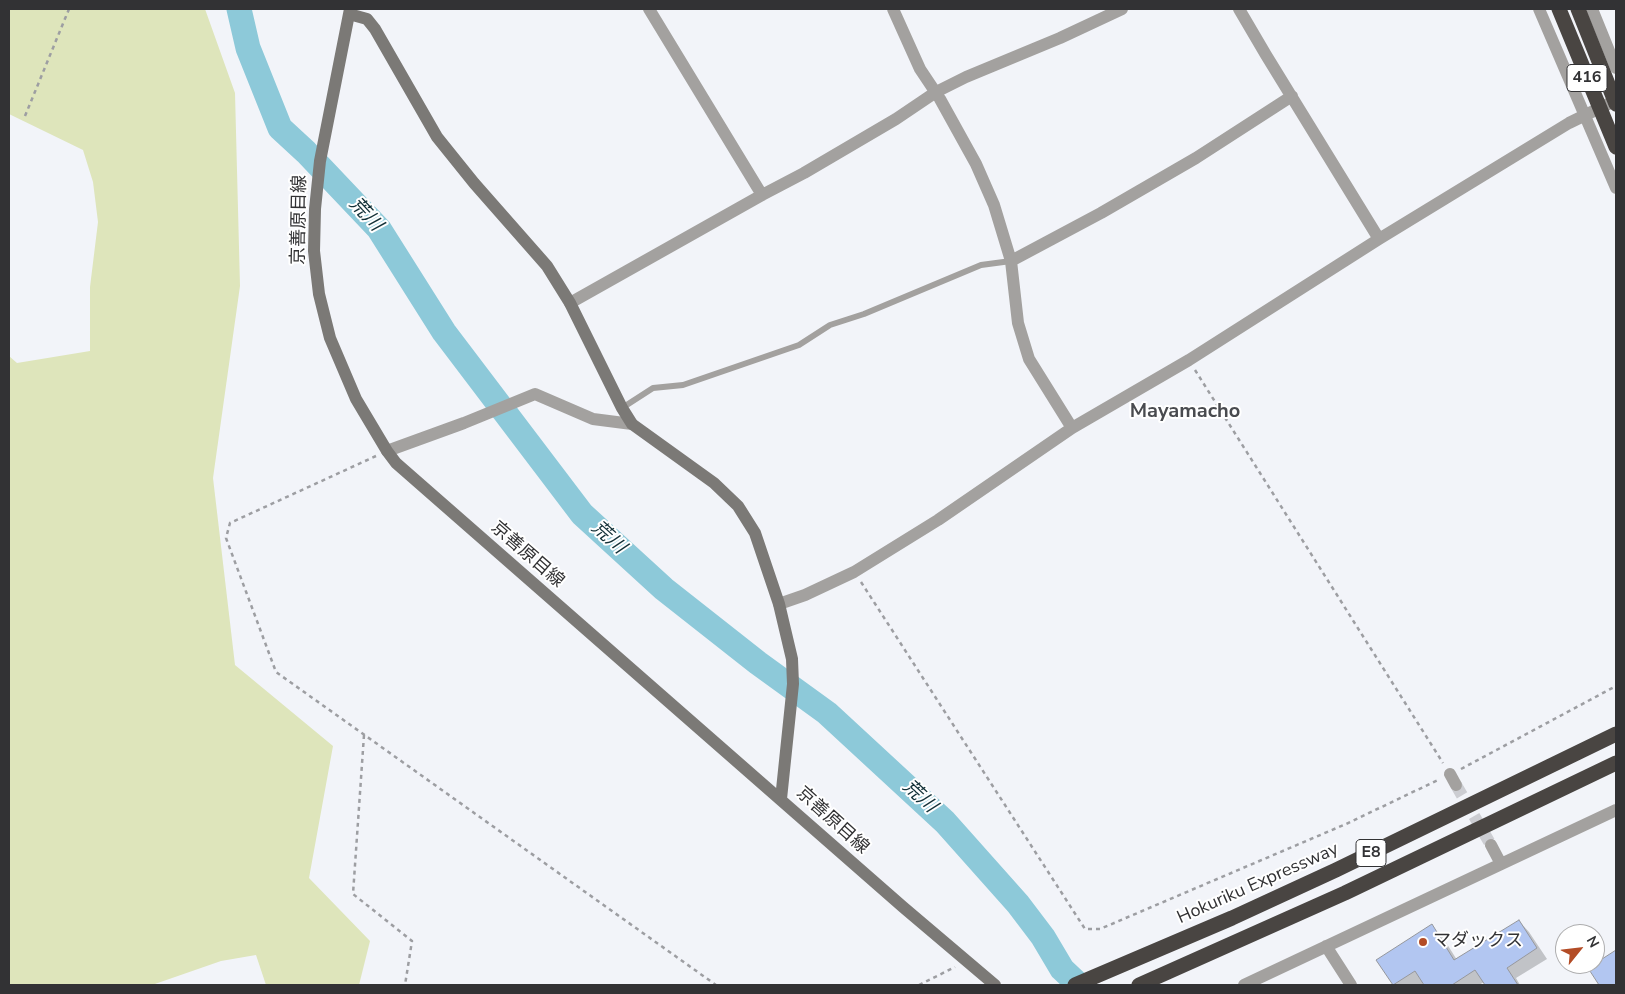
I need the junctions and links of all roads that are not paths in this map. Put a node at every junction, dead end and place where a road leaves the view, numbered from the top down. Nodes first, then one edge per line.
1 (648, 9) edge
2 (893, 9) edge
3 (1122, 9) edge
4 (1239, 9) edge
5 (1539, 9) edge
6 (1559, 9) edge
7 (1578, 9) edge
8 (1592, 9) edge
9 (350, 11) edge
10 (1616, 68) edge
11 (936, 92) junction
12 (1292, 96) junction
13 (1616, 102) edge
14 (1599, 108) junction
15 (1584, 115) junction
16 (1616, 147) edge
17 (1616, 188) edge
18 (762, 195) junction
19 (1379, 239) junction
20 (1011, 261) junction
21 (570, 303) junction
22 (622, 408) junction
23 (632, 424) junction
24 (1072, 428) junction
25 (387, 451) junction
26 (779, 604) junction
27 (1616, 727) edge
28 (1616, 734) edge
29 (1616, 762) edge
30 (1487, 798) junction
31 (780, 799) junction
32 (1616, 810) edge
33 (1491, 845) tunnel mouth
34 (1501, 864) junction
35 (1326, 946) junction
36 (994, 985) edge
37 (1075, 985) edge
38 (1139, 985) edge
39 (1244, 985) edge
40 (1351, 985) edge

1 - 18 street
2 - 11 street
3 - 11 street
4 - 12 street
5 - 15 street
6 - 14 highway, 416
7 - 13 highway, 416
8 - 10 street
9 - 21 main road
9 - 25 main road, 京善原目線
11 - 18 street
11 - 20 street
12 - 19 street
12 - 20 street
13 - 14 street
14 - 15 street
14 - 16 highway, 416
15 - 17 street
15 - 19 street
18 - 21 street
19 - 24 street
20 - 22 lane
20 - 24 street
21 - 22 main road
22 - 23 main road
23 - 25 street
23 - 26 main road
24 - 26 street
25 - 31 main road, 京善原目線
26 - 31 main road
27 - 30 highway
28 - 30 highway, Hokuriku Expressway / E8
29 - 38 highway, E8
30 - 37 highway, Hokuriku Expressway / E8
31 - 36 main road, 京善原目線
32 - 34 street
33 - 34 street
34 - 35 street
35 - 39 street
35 - 40 street

